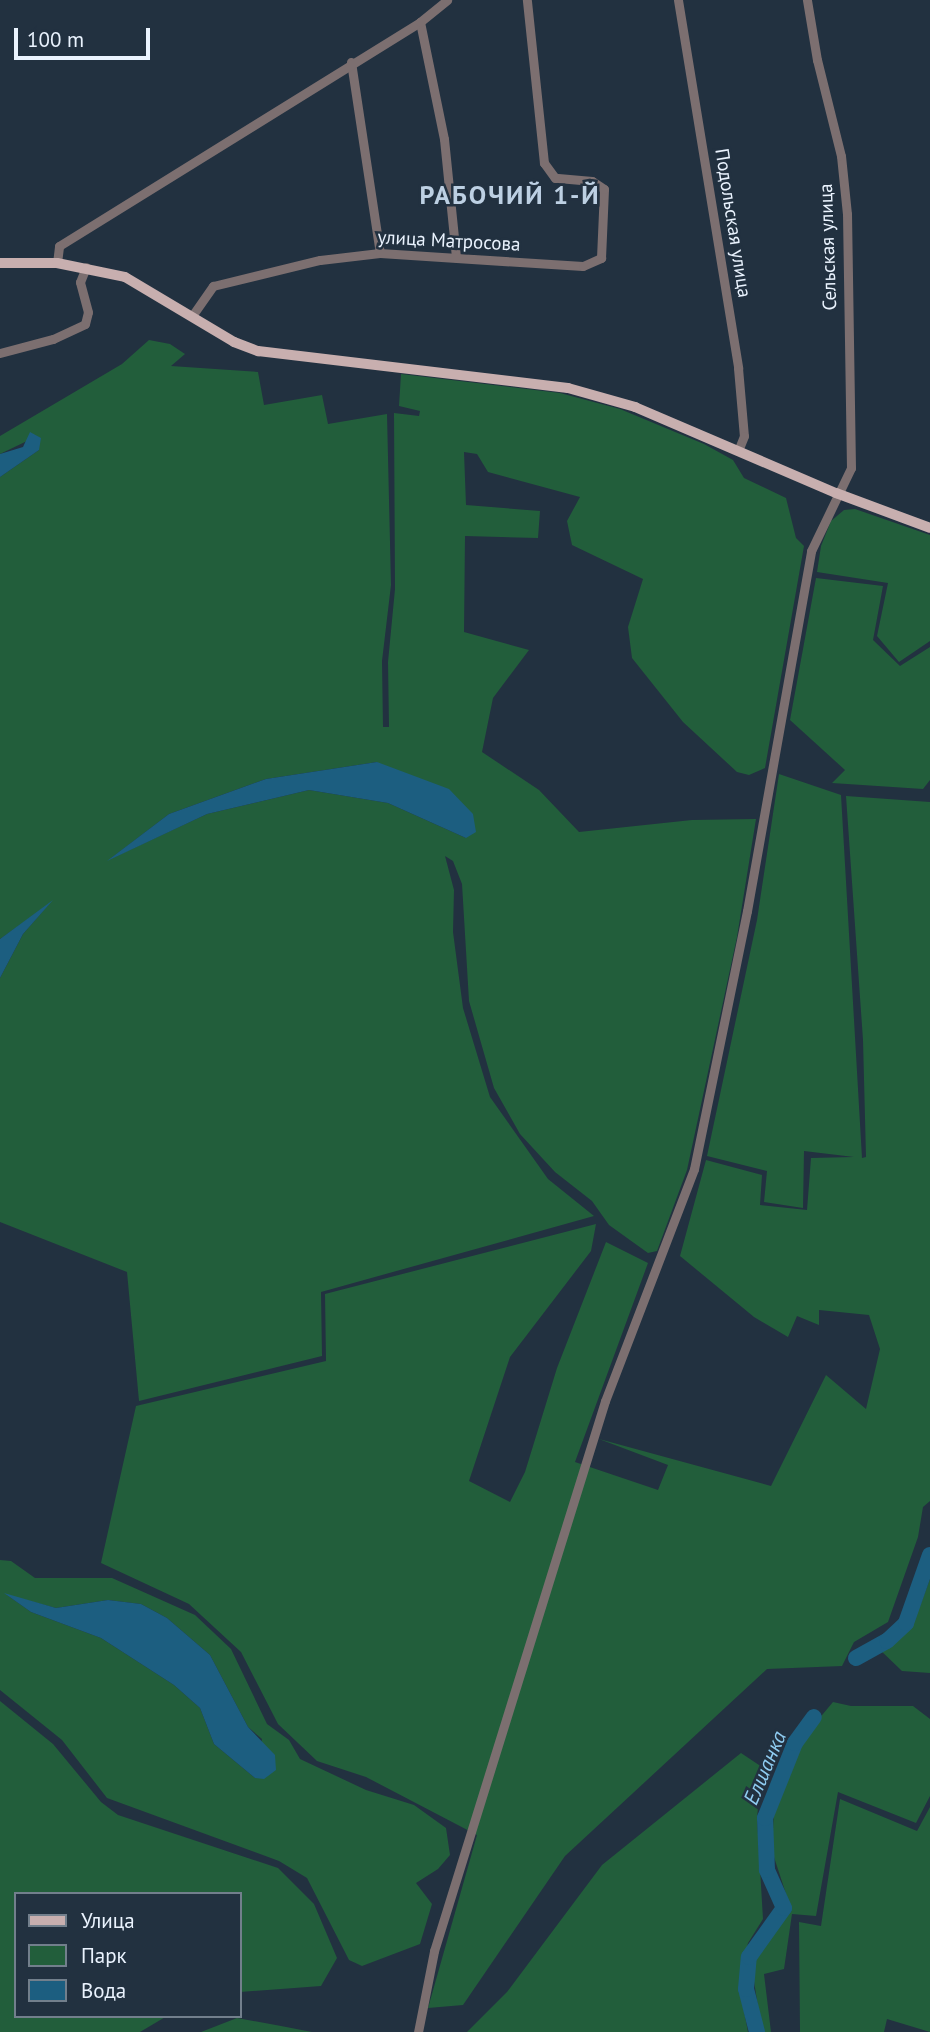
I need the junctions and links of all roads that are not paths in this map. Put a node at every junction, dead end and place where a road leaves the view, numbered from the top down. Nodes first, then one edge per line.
1 (447, 0) edge
2 (527, 0) edge
3 (678, 0) edge
4 (807, 0) edge
5 (420, 22) junction
6 (351, 62) junction
7 (380, 253) junction
8 (456, 257) junction
9 (0, 263) edge
10 (57, 263) junction
11 (86, 267) junction
12 (192, 316) junction
13 (0, 353) edge
14 (738, 451) junction
15 (836, 493) junction
16 (930, 528) edge
17 (418, 2032) edge

1 - 5 street
2 - 8 street, улица Матросова
3 - 14 street, Подольская улица
4 - 15 street, Сельская улица
5 - 6 street
5 - 8 street
6 - 7 street
6 - 10 street
7 - 8 street, улица Матросова
7 - 12 street, улица Матросова
9 - 10 main road
10 - 11 main road
11 - 12 main road
11 - 13 street
12 - 14 main road
14 - 15 main road
15 - 16 main road
15 - 17 street, Сельская улица

